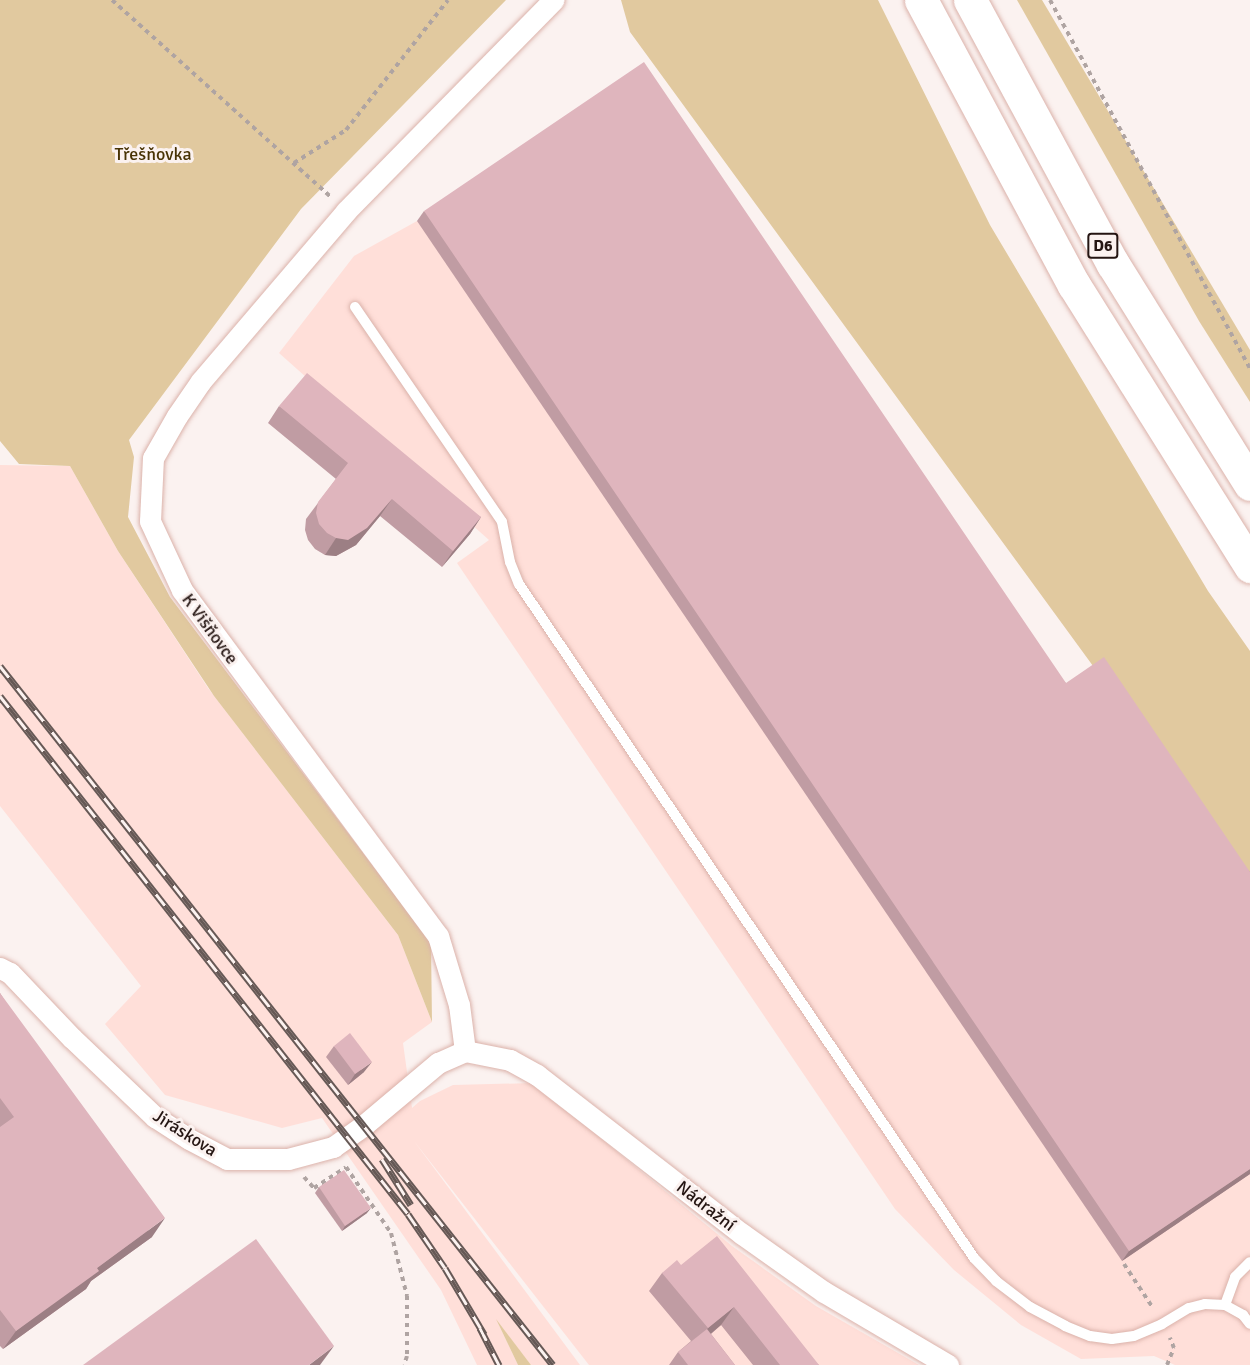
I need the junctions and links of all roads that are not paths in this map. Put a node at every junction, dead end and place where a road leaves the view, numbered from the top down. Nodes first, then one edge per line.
1 (553, 0) edge
2 (921, 0) edge
3 (970, 0) edge
4 (355, 307) dead end
5 (1250, 484) edge
6 (1250, 566) edge
7 (3, 966) edge
8 (465, 1052) junction
9 (1250, 1262) edge
10 (1225, 1305) junction
11 (1250, 1324) edge
12 (948, 1365) edge

1 - 8 street, K Višňovce
2 - 6 highway, D6
3 - 5 highway, D6
4 - 10 lane
7 - 8 street, Jiráskova
8 - 12 street, Nádražní
9 - 10 lane
10 - 11 lane

